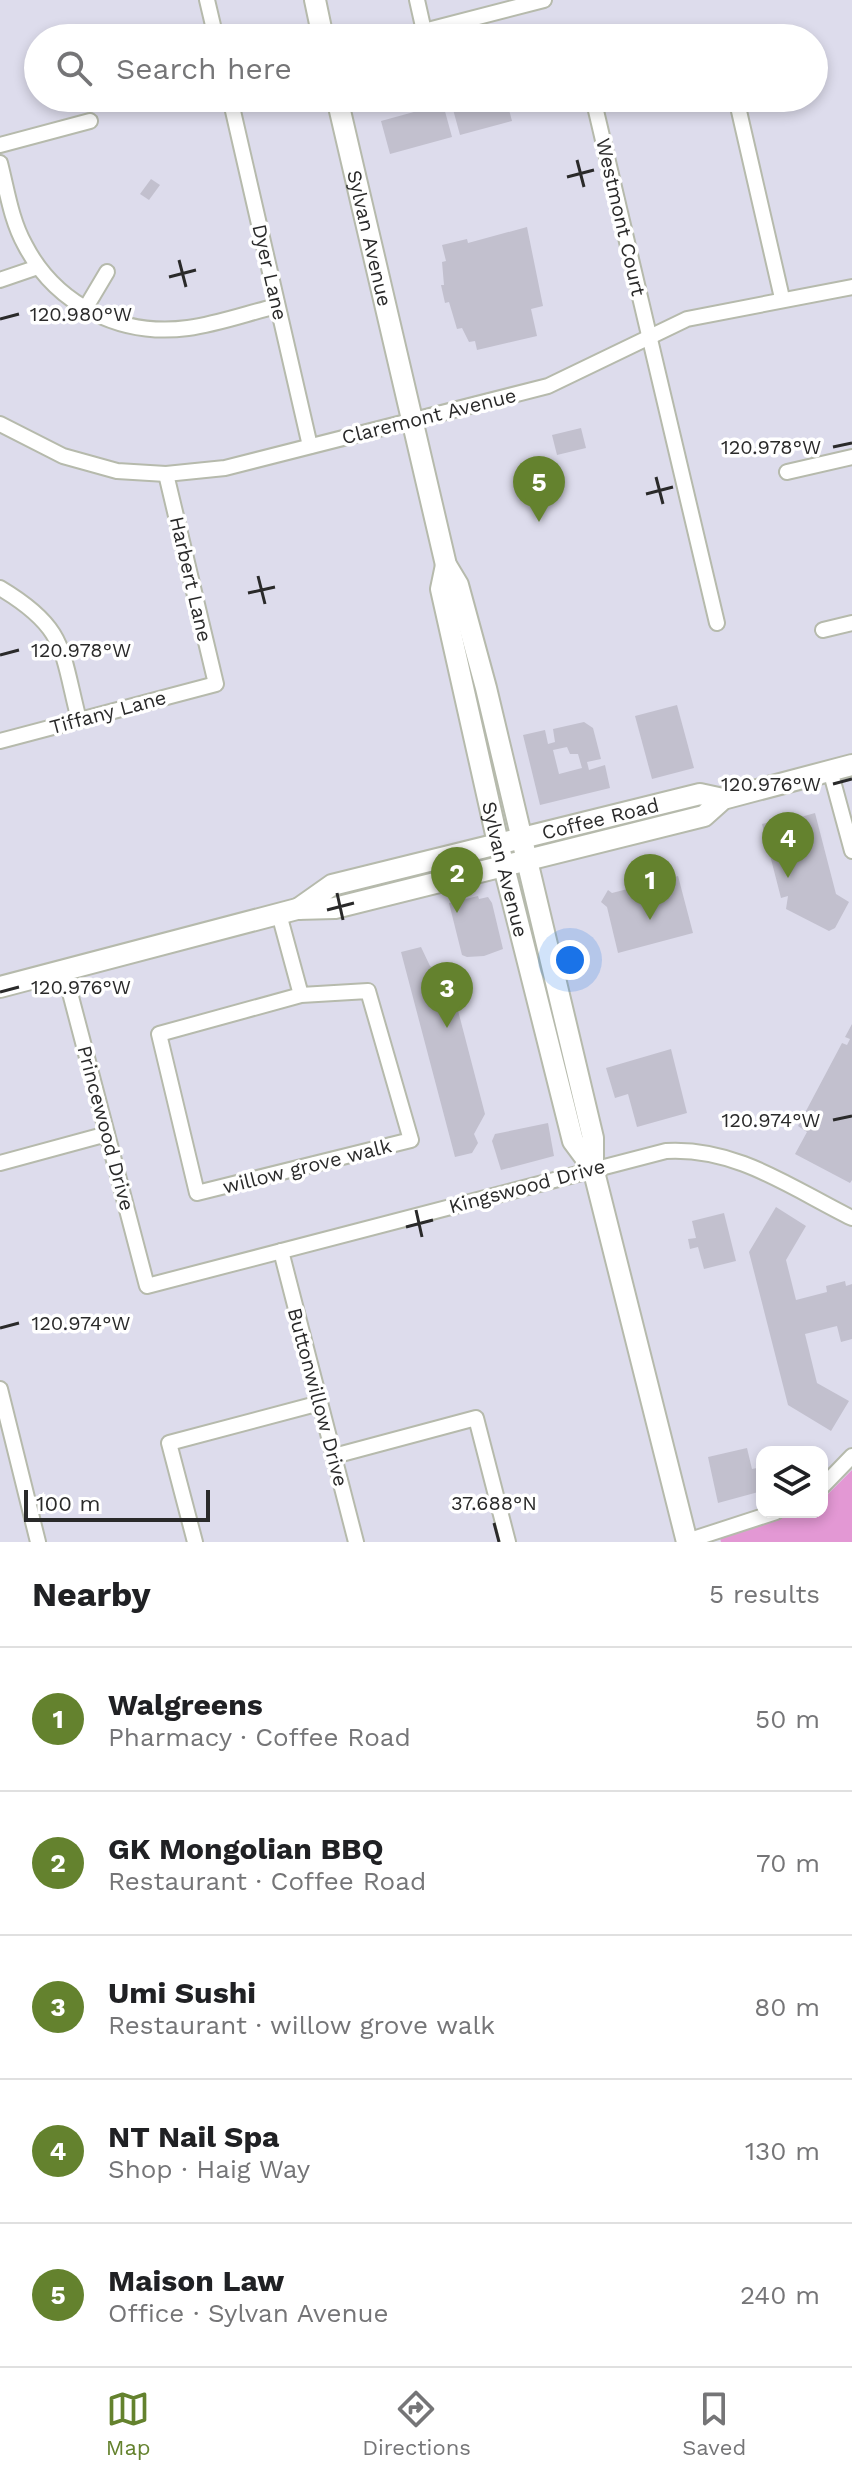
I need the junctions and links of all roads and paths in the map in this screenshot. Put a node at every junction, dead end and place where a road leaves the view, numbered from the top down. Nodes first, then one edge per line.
1 (207, 0) edge
2 (315, 0) edge
3 (417, 0) edge
4 (544, 0) edge
5 (213, 24) edge
6 (320, 24) edge
7 (422, 24) edge
8 (451, 24) edge
9 (233, 112) edge
10 (340, 112) edge
11 (596, 112) edge
12 (739, 112) edge
13 (90, 121) dead end
14 (0, 145) edge
15 (0, 163) edge
16 (38, 267) junction
17 (107, 272) dead end
18 (0, 280) edge
19 (852, 287) edge
20 (782, 298) junction
21 (277, 306) junction
22 (85, 309) junction
23 (649, 336) junction
24 (413, 420) junction
25 (0, 424) edge
26 (310, 446) junction
27 (852, 457) edge
28 (787, 472) dead end
29 (166, 474) junction
30 (446, 565) junction
31 (0, 588) edge
32 (717, 623) dead end
33 (852, 623) edge
34 (823, 630) dead end
35 (216, 684) joint
36 (79, 720) junction
37 (0, 741) edge
38 (852, 765) edge
39 (830, 770) junction
40 (723, 799) junction
41 (520, 838) junction
42 (498, 843) junction
43 (852, 851) edge
44 (525, 860) junction
45 (505, 866) junction
46 (288, 912) junction
47 (64, 970) junction
48 (0, 987) edge
49 (301, 995) junction
50 (107, 1134) junction
51 (0, 1163) edge
52 (593, 1168) junction
53 (852, 1218) edge
54 (281, 1251) junction
55 (147, 1286) joint
56 (0, 1389) edge
57 (320, 1403) junction
58 (334, 1456) junction
59 (852, 1456) edge
60 (828, 1481) edge
61 (758, 1518) edge
62 (687, 1541) edge
63 (38, 1542) edge
64 (195, 1542) edge
65 (356, 1542) edge
66 (508, 1542) edge

1 - 5 street
2 - 6 main road
3 - 7 street
4 - 8 street
9 - 21 street, Dyer Lane
10 - 24 main road, Sylvan Avenue
11 - 23 street, Westmont Court
12 - 20 street
13 - 14 street
15 - 16 street
16 - 18 street
16 - 22 street
17 - 22 street
19 - 20 street, Claremont Avenue
20 - 23 street, Claremont Avenue
21 - 22 street
21 - 26 street, Dyer Lane
23 - 24 street, Claremont Avenue
23 - 32 street, Westmont Court
24 - 26 street, Claremont Avenue
24 - 30 main road, Sylvan Avenue
25 - 29 street, Claremont Avenue
26 - 29 street, Claremont Avenue
27 - 28 street
29 - 35 street, Harbert Lane
30 - 41 main road, Sylvan Avenue
30 - 42 main road, Sylvan Avenue
31 - 36 street
33 - 34 street
35 - 36 street, Tiffany Lane
36 - 37 street, Tiffany Lane
38 - 39 main road, Coffee Road
39 - 40 main road, Coffee Road
39 - 43 street
40 - 41 main road, Coffee Road
40 - 44 main road, Coffee Road
41 - 42 main road, Coffee Road
41 - 44 main road, Sylvan Avenue
42 - 45 main road, Sylvan Avenue
42 - 46 main road, Coffee Road
44 - 45 main road, Coffee Road
44 - 52 main road, Sylvan Avenue
45 - 46 main road, Coffee Road
45 - 52 main road, Sylvan Avenue
46 - 47 main road, Coffee Road
46 - 49 street
47 - 48 main road, Coffee Road
47 - 50 street, Princewood Drive
49 - 49 street, willow grove walk
50 - 51 street
50 - 55 street, Princewood Drive
52 - 53 street, Kingswood Drive
52 - 54 street, Kingswood Drive
52 - 62 main road, Sylvan Avenue
54 - 55 street, Kingswood Drive
54 - 57 street, Buttonwillow Drive
56 - 63 street
57 - 58 street, Buttonwillow Drive
57 - 64 street
58 - 65 street, Buttonwillow Drive
58 - 66 street
59 - 60 street
61 - 62 street

